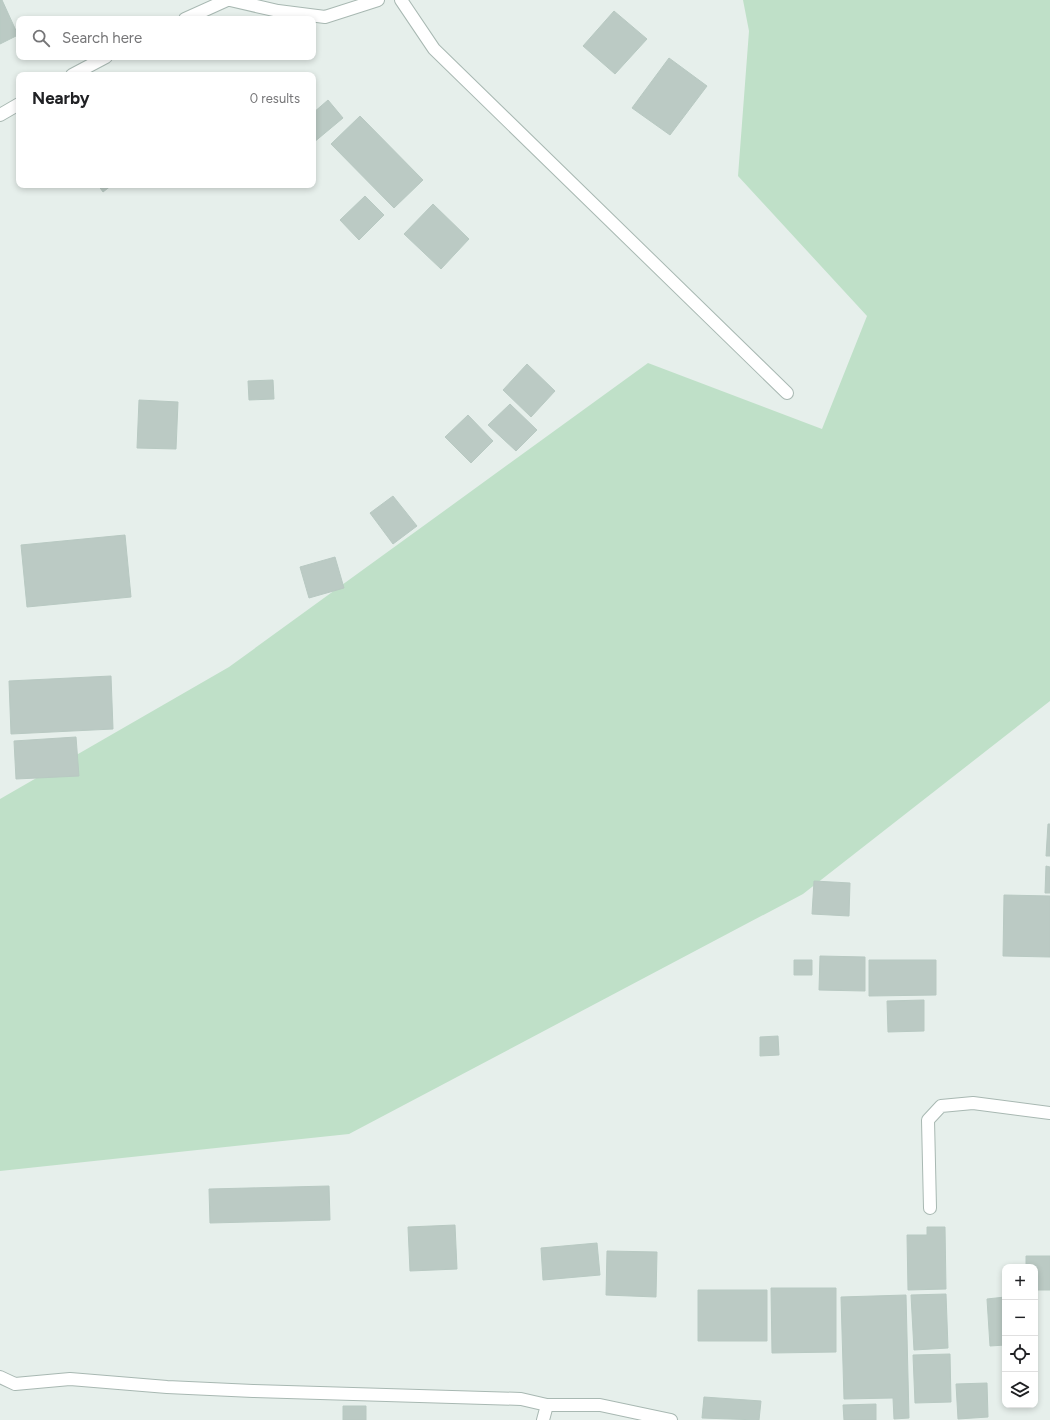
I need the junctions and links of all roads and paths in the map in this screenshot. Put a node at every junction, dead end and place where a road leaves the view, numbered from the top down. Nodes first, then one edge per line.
1 (228, 0) edge
2 (378, 0) edge
3 (401, 0) edge
4 (192, 16) edge
5 (100, 60) edge
6 (78, 72) edge
7 (16, 106) edge
8 (0, 115) edge
9 (787, 393) dead end
10 (1050, 1113) edge
11 (930, 1208) dead end
12 (0, 1378) edge
13 (547, 1405) junction
14 (543, 1420) edge
15 (670, 1420) edge

1 - 2 street
1 - 4 street
3 - 9 street
5 - 6 street
7 - 8 street
10 - 11 street
12 - 13 street
13 - 14 street
13 - 15 street

